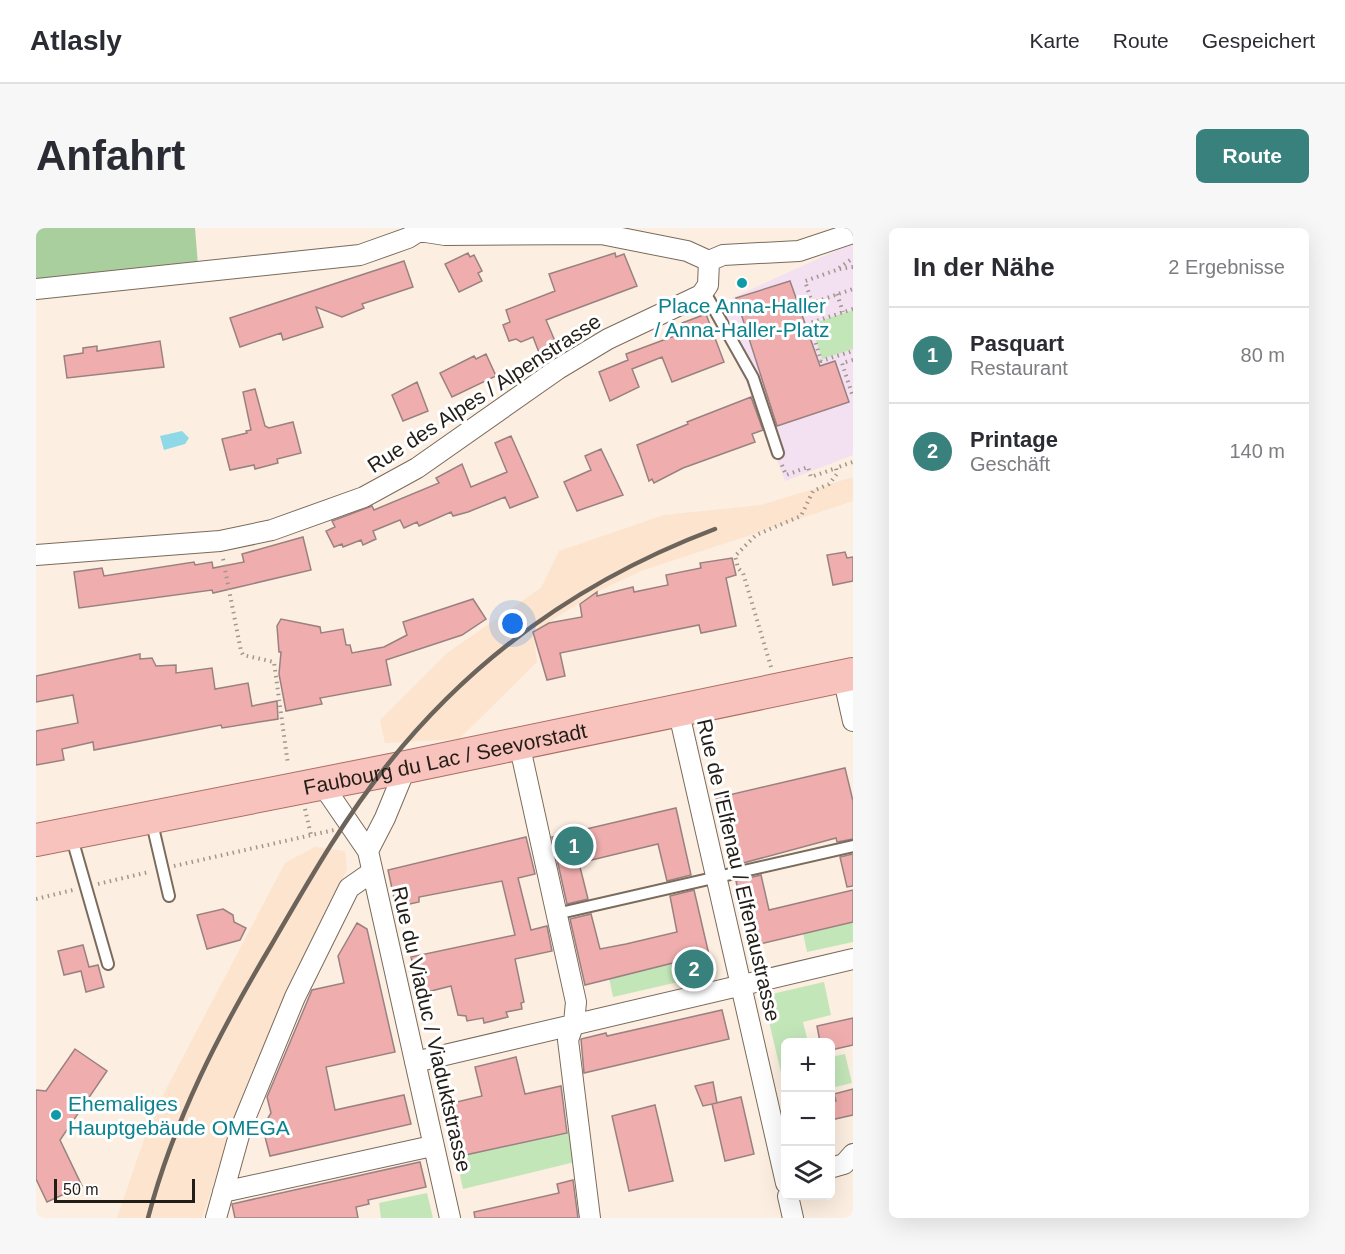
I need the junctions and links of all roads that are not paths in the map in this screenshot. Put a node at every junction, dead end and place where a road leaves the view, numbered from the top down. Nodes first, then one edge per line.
1 (419, 229) edge
2 (853, 233) edge
3 (709, 261) junction
4 (36, 289) edge
5 (704, 291) junction
6 (778, 453) road end
7 (36, 555) edge
8 (848, 675) edge
9 (678, 709) junction
10 (853, 721) edge
11 (519, 743) junction
12 (406, 767) junction
13 (322, 784) junction
14 (151, 819) junction
15 (71, 834) junction
16 (36, 840) edge
17 (853, 846) edge
18 (368, 850) junction
19 (372, 872) junction
20 (717, 878) junction
21 (169, 896) dead end
22 (556, 914) junction
23 (853, 959) edge
24 (108, 964) dead end
25 (741, 983) junction
26 (574, 1023) junction
27 (415, 1062) junction
28 (432, 1146) junction
29 (853, 1154) edge
30 (781, 1162) edge
31 (835, 1167) edge
32 (223, 1192) junction
33 (789, 1200) edge
34 (216, 1218) edge
35 (450, 1218) edge
36 (590, 1218) edge
37 (793, 1218) edge

1 - 3 street
1 - 4 street
2 - 3 street
3 - 5 street
5 - 6 lane
5 - 7 street, Rue des Alpes / Alpenstrasse
8 - 9 main road, Faubourg du Lac / Seevorstadt
8 - 10 street
9 - 11 main road, Faubourg du Lac / Seevorstadt
9 - 20 street, Rue de l'Elfenau / Elfenaustrasse
11 - 12 main road, Faubourg du Lac / Seevorstadt
11 - 22 street
12 - 13 main road, Faubourg du Lac / Seevorstadt
12 - 18 street
13 - 14 main road, Faubourg du Lac / Seevorstadt
13 - 18 street, Rue du Viaduc / Viaduktstrasse
14 - 15 main road, Faubourg du Lac / Seevorstadt
14 - 21 lane
15 - 16 main road, Faubourg du Lac / Seevorstadt
15 - 24 lane
17 - 20 lane
18 - 19 street, Rue du Viaduc / Viaduktstrasse
19 - 27 street, Rue du Viaduc / Viaduktstrasse
19 - 32 street
20 - 22 lane
20 - 25 street, Rue de l'Elfenau / Elfenaustrasse
22 - 26 street
23 - 25 street
25 - 26 street
25 - 30 street, Rue de l'Elfenau / Elfenaustrasse
26 - 27 street
26 - 36 street
27 - 28 street, Rue du Viaduc / Viaduktstrasse
28 - 32 street
28 - 35 street, Rue du Viaduc / Viaduktstrasse
29 - 31 street
32 - 34 street
33 - 37 street, Rue de l'Elfenau / Elfenaustrasse

